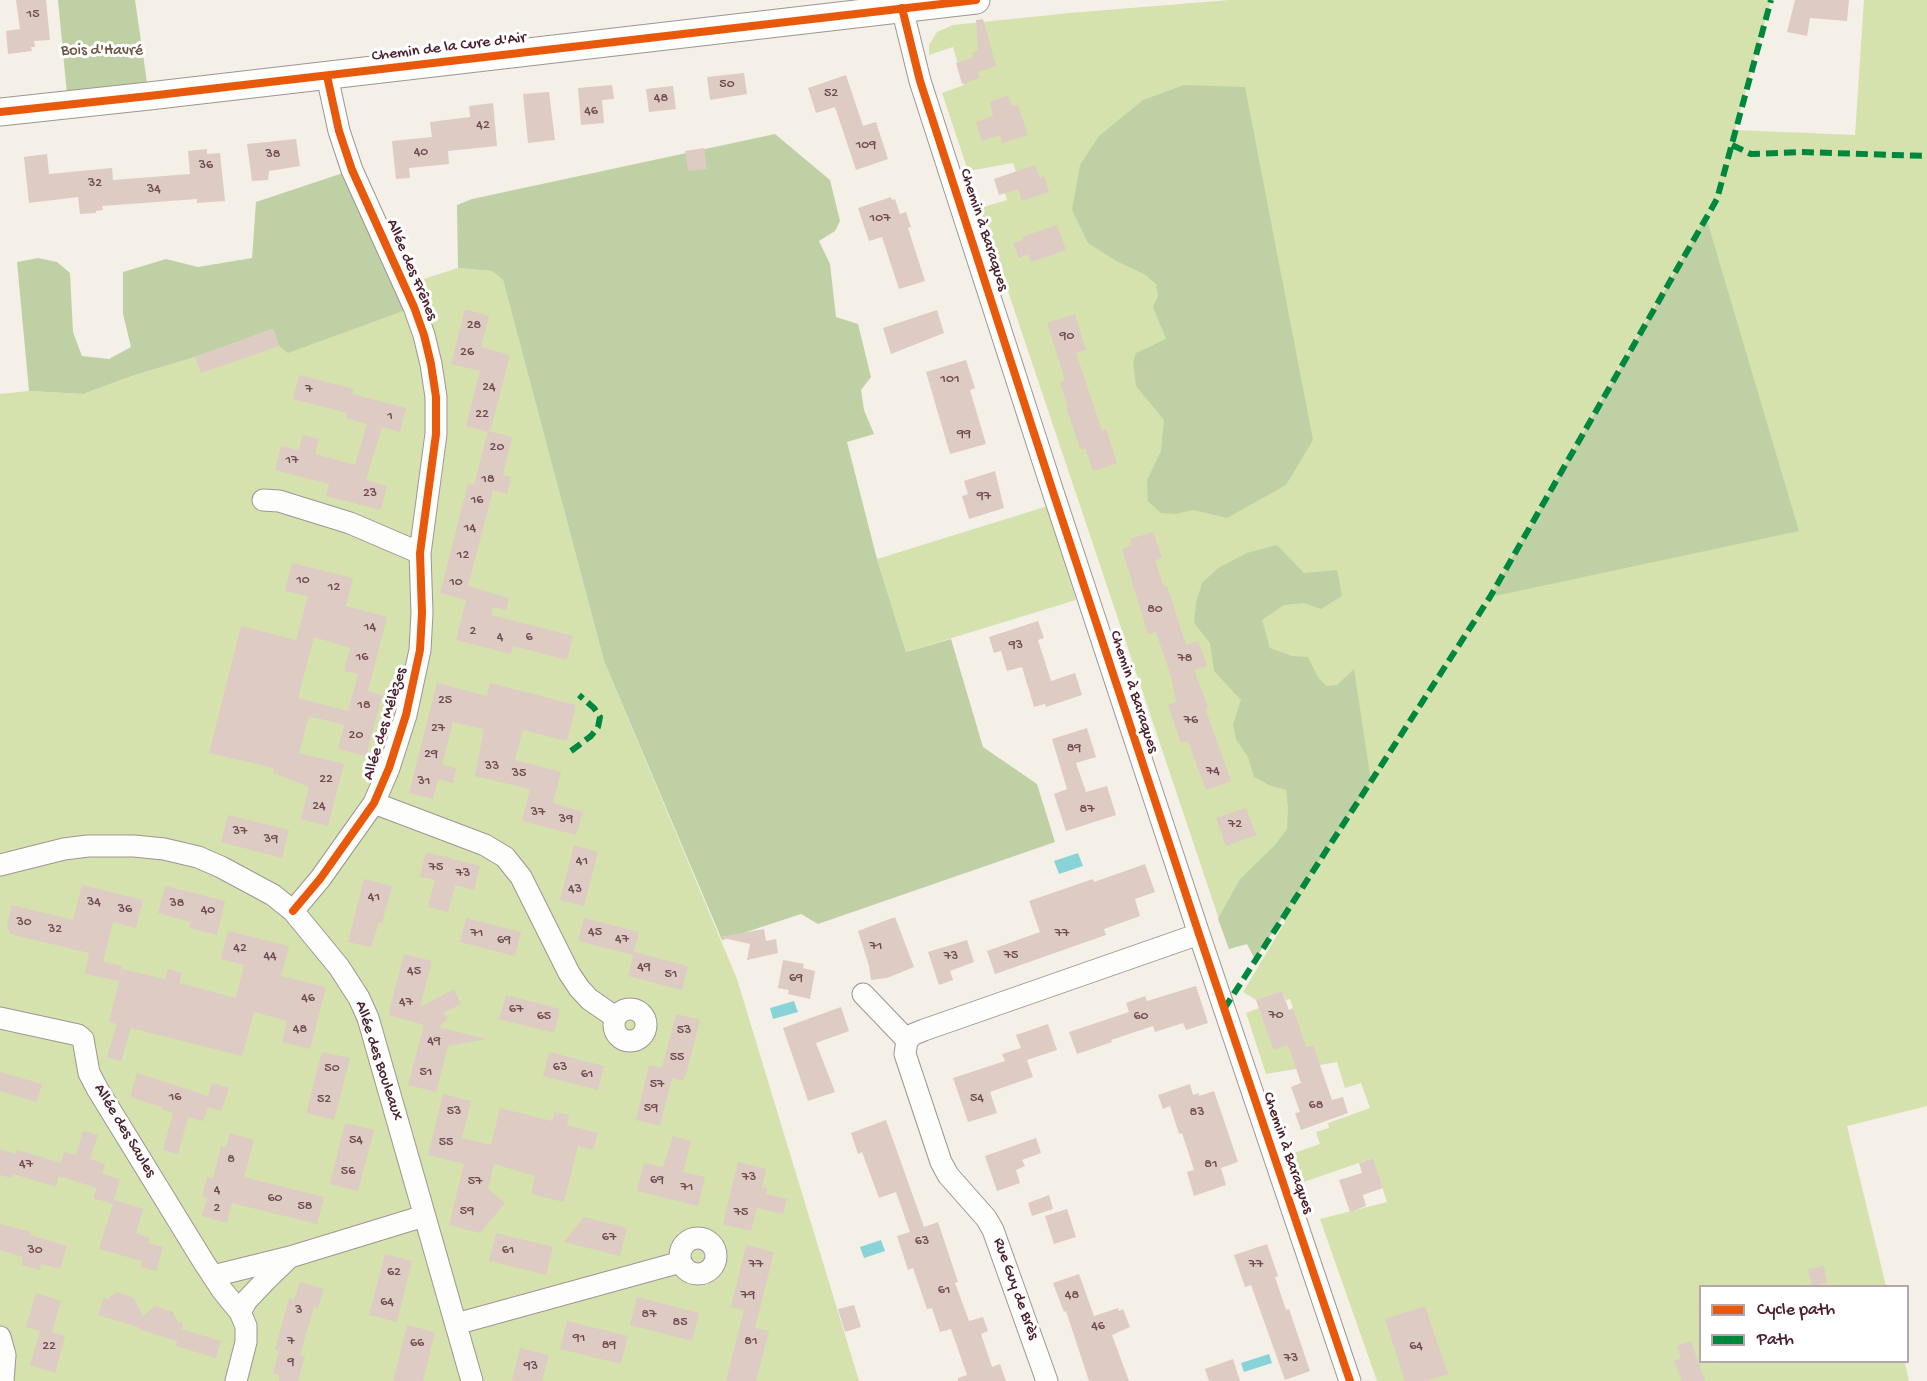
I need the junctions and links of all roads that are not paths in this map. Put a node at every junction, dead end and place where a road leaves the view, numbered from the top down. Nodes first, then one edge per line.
1 (976, 0) edge
2 (902, 8) junction
3 (327, 76) junction
4 (0, 112) edge
5 (263, 500) dead end
6 (420, 553) junction
7 (374, 803) junction
8 (0, 865) edge
9 (293, 911) junction
10 (1198, 934) junction
11 (863, 994) dead end
12 (615, 1017) dead end
13 (0, 1018) edge
14 (907, 1040) junction
15 (424, 1216) junction
16 (291, 1257) junction
17 (681, 1262) dead end
18 (218, 1283) junction
19 (240, 1312) junction
20 (456, 1324) junction
21 (0, 1337) edge
22 (3, 1381) edge
23 (236, 1381) edge
24 (472, 1381) edge
25 (1047, 1381) edge
26 (1350, 1381) edge

1 - 2 street, Chemin de la Cure d'Air
2 - 3 street, Chemin de la Cure d'Air
2 - 10 street, Chemin à Baraques
3 - 4 street, Chemin de la Cure d'Air
3 - 6 street, Allée des Frênes
5 - 6 street
6 - 7 street, Allée des Mélèzes
7 - 9 street, Allée des Mélèzes
7 - 12 street, Allée des Mélèzes
8 - 9 street, Allée des Bouleaux
9 - 15 street, Allée des Bouleaux
10 - 14 street
10 - 26 street, Chemin à Baraques
11 - 14 street
13 - 18 street, Allée des Saules
14 - 25 street, Rue Guy de Brès
15 - 16 street
15 - 20 street, Allée des Bouleaux
16 - 18 street
16 - 19 street
17 - 20 street
18 - 19 street
19 - 23 street
20 - 24 street, Allée des Bouleaux
21 - 22 street

